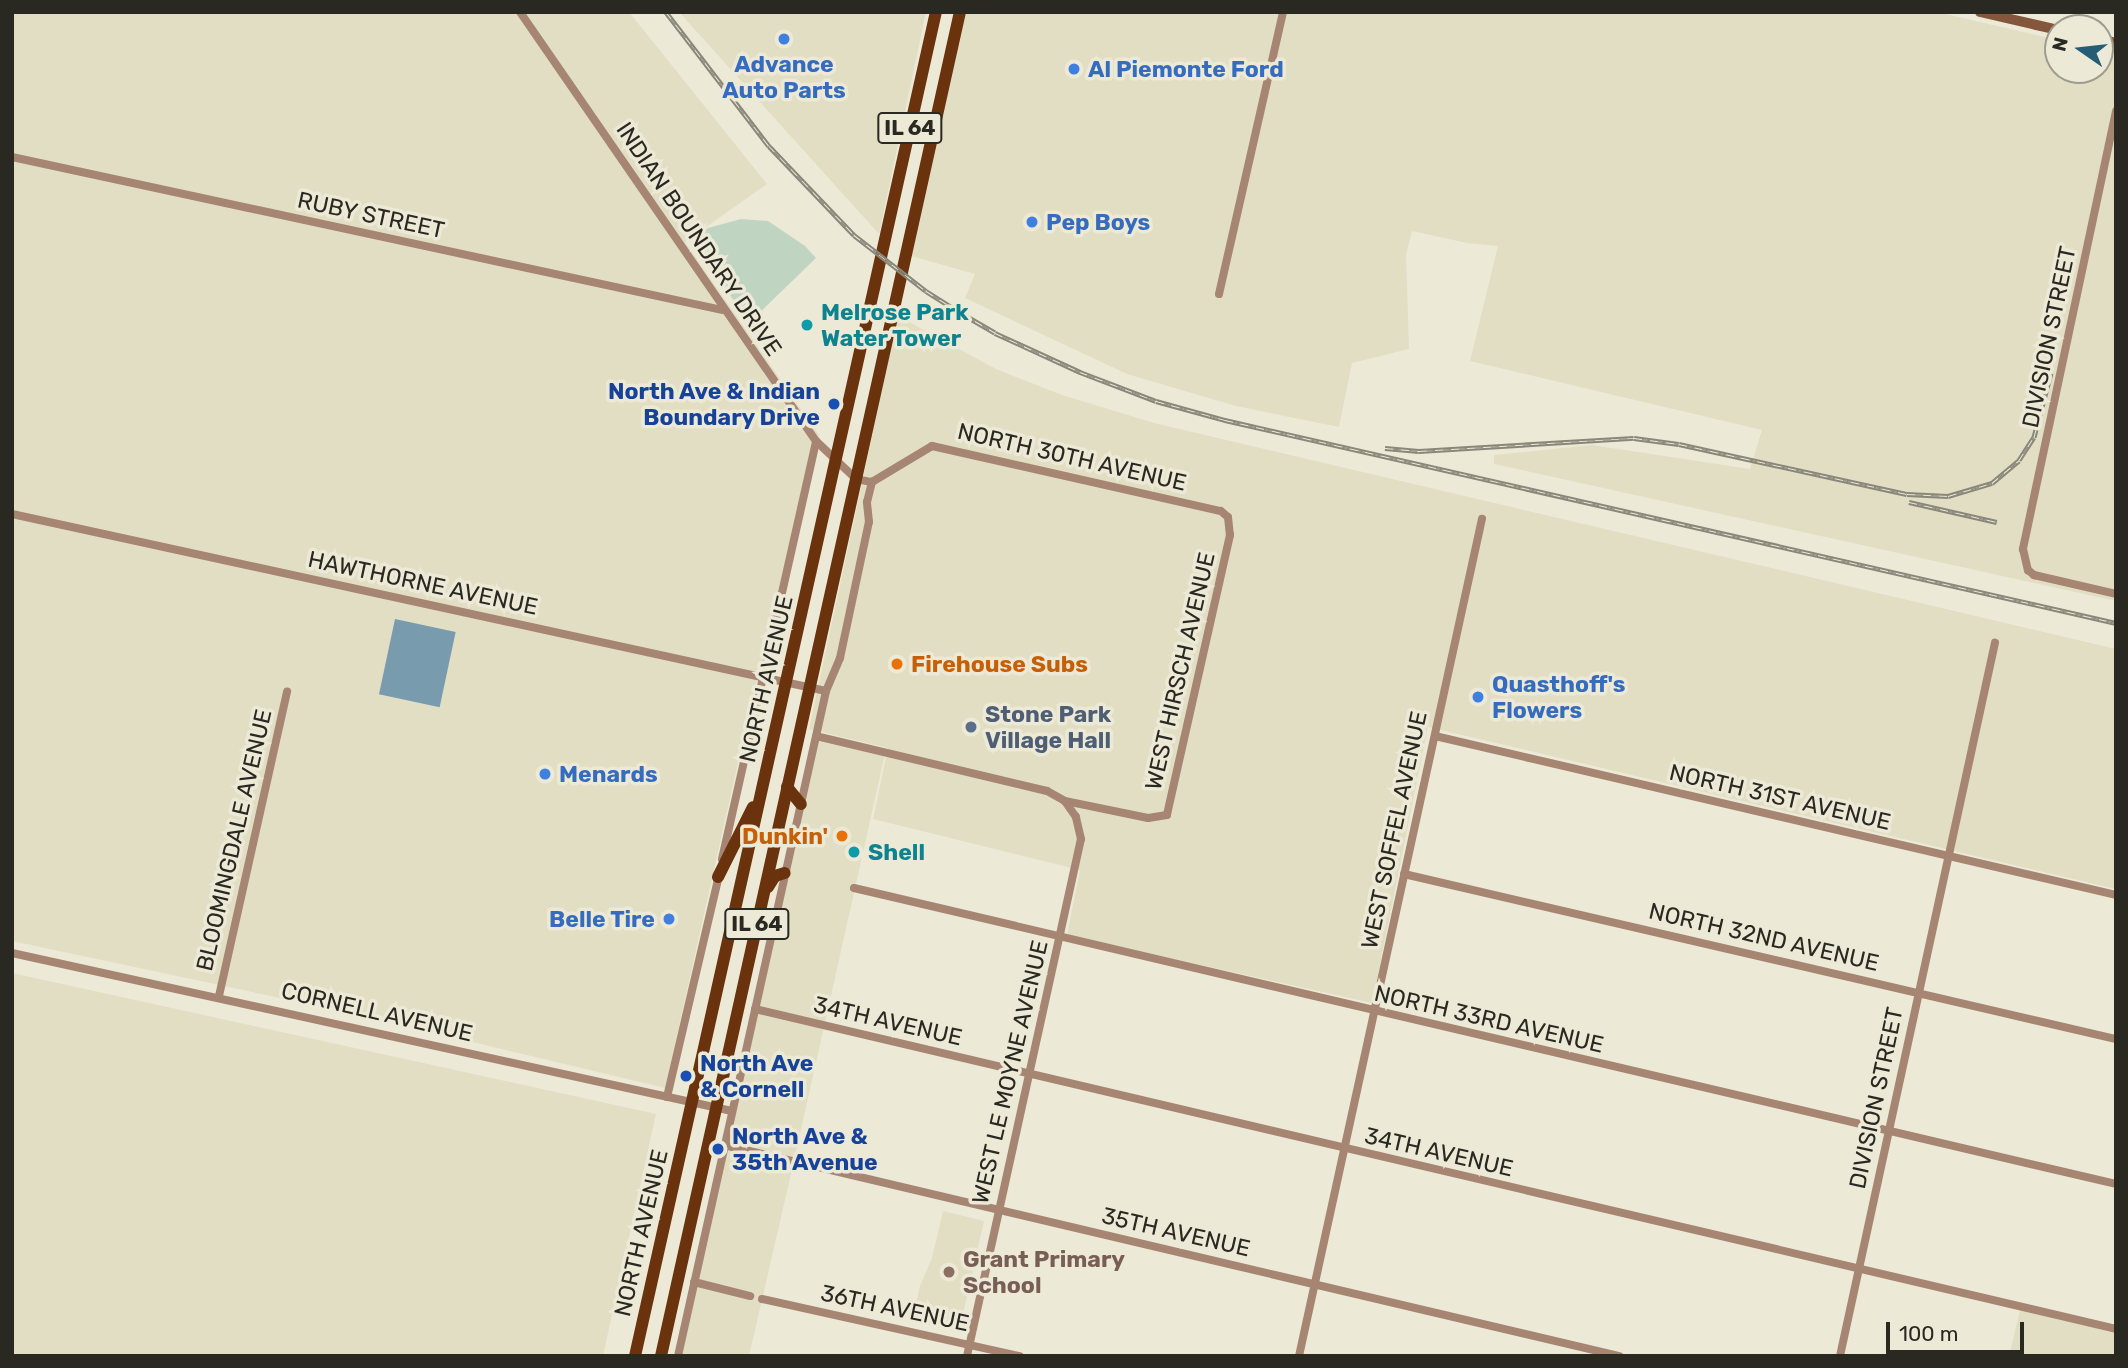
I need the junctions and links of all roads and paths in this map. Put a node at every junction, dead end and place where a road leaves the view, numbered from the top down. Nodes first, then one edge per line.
1 (520, 12) edge
2 (936, 12) edge
3 (960, 12) edge
4 (1283, 12) edge
5 (1980, 12) edge
6 (2044, 27) edge
7 (2116, 111) edge
8 (12, 158) edge
9 (1219, 294) dead end
10 (722, 310) junction
11 (816, 441) junction
12 (837, 461) junction
13 (856, 479) junction
14 (872, 482) junction
15 (12, 514) edge
16 (1482, 519) dead end
17 (1230, 535) joint
18 (2116, 594) edge
19 (1995, 643) dead end
20 (763, 676) junction
21 (787, 682) junction
22 (810, 687) junction
23 (826, 691) junction
24 (286, 692) dead end
25 (816, 736) junction
26 (1435, 736) junction
27 (765, 777) junction
28 (788, 788) junction
29 (1065, 801) junction
30 (801, 804) junction
31 (1948, 856) junction
32 (790, 874) junction
33 (1404, 874) junction
34 (718, 877) junction
35 (854, 888) dead end
36 (764, 894) junction
37 (2116, 895) edge
38 (1060, 937) junction
39 (12, 953) edge
40 (1919, 992) junction
41 (219, 996) junction
42 (755, 1009) junction
43 (1373, 1012) junction
44 (2116, 1039) edge
45 (1030, 1074) junction
46 (667, 1097) junction
47 (692, 1102) junction
48 (716, 1108) junction
49 (732, 1111) junction
50 (1888, 1131) junction
51 (724, 1145) junction
52 (1344, 1149) junction
53 (2116, 1185) edge
54 (999, 1210) junction
55 (1858, 1271) junction
56 (694, 1282) junction
57 (1315, 1284) junction
58 (750, 1296) dead end
59 (762, 1298) dead end
60 (2116, 1329) edge
61 (970, 1344) junction
62 (635, 1356) edge
63 (661, 1356) edge
64 (678, 1356) edge
65 (967, 1356) edge
66 (1020, 1356) edge
67 (1299, 1356) edge
68 (1619, 1356) edge
69 (1840, 1356) edge

1 - 10 street, INDIAN BOUNDARY DRIVE
2 - 12 main road, NORTH AVENUE / IL 64
3 - 13 main road, NORTH AVENUE / IL 64
4 - 9 street
5 - 6 main road
7 - 18 street, DIVISION STREET
8 - 10 street, RUBY STREET
10 - 11 street, INDIAN BOUNDARY DRIVE
11 - 12 street, INDIAN BOUNDARY DRIVE
11 - 20 street, NORTH AVENUE
12 - 13 street, INDIAN BOUNDARY DRIVE
12 - 21 main road, NORTH AVENUE / IL 64
13 - 14 street
13 - 22 main road, NORTH AVENUE / IL 64
14 - 17 street, NORTH 30TH AVENUE
14 - 23 street
15 - 20 street, HAWTHORNE AVENUE
16 - 26 street, WEST SOFFEL AVENUE
17 - 29 street, WEST HIRSCH AVENUE
19 - 31 street, DIVISION STREET
20 - 21 street, HAWTHORNE AVENUE
20 - 34 street, NORTH AVENUE
21 - 22 street, HAWTHORNE AVENUE
21 - 27 main road, NORTH AVENUE / IL 64
22 - 23 street, HAWTHORNE AVENUE
22 - 28 main road, NORTH AVENUE / IL 64
23 - 25 street
24 - 41 street, BLOOMINGDALE AVENUE
25 - 29 street
25 - 30 street
26 - 31 street, NORTH 31ST AVENUE
26 - 33 street, WEST SOFFEL AVENUE
27 - 34 main road
27 - 47 main road, NORTH AVENUE / IL 64
28 - 30 main road
28 - 36 main road, NORTH AVENUE / IL 64
29 - 38 street, WEST LE MOYNE AVENUE
30 - 32 street
31 - 37 street, NORTH 31ST AVENUE
31 - 40 street, DIVISION STREET
32 - 36 main road
32 - 42 street
33 - 40 street, NORTH 32ND AVENUE
33 - 43 street, WEST SOFFEL AVENUE
34 - 46 street, NORTH AVENUE
35 - 38 street, NORTH 33RD AVENUE
36 - 48 main road, NORTH AVENUE / IL 64
38 - 43 street, NORTH 33RD AVENUE
38 - 45 street, WEST LE MOYNE AVENUE
39 - 41 street, CORNELL AVENUE
40 - 44 street, NORTH 32ND AVENUE
40 - 50 street, DIVISION STREET
41 - 46 street, CORNELL AVENUE
42 - 45 street, 34TH AVENUE
42 - 49 street
43 - 50 street, NORTH 33RD AVENUE
43 - 52 street, WEST SOFFEL AVENUE
45 - 52 street, 34TH AVENUE
45 - 54 street, WEST LE MOYNE AVENUE
46 - 47 street, CORNELL AVENUE
47 - 48 street, CORNELL AVENUE
47 - 62 main road, NORTH AVENUE / IL 64
48 - 49 street, CORNELL AVENUE
48 - 63 main road, NORTH AVENUE / IL 64
49 - 51 street
50 - 53 street, NORTH 33RD AVENUE
50 - 55 street, DIVISION STREET
51 - 54 street, 35TH AVENUE
51 - 56 street
52 - 55 street, 34TH AVENUE
52 - 57 street, WEST SOFFEL AVENUE
54 - 57 street, 35TH AVENUE
54 - 61 street, WEST LE MOYNE AVENUE
55 - 60 street, 34TH AVENUE
55 - 69 street, DIVISION STREET
56 - 58 street
56 - 64 street
57 - 67 street, WEST SOFFEL AVENUE
57 - 68 street, 35TH AVENUE
59 - 61 street, 36TH AVENUE
61 - 65 street, WEST LE MOYNE AVENUE
61 - 66 street, 36TH AVENUE

